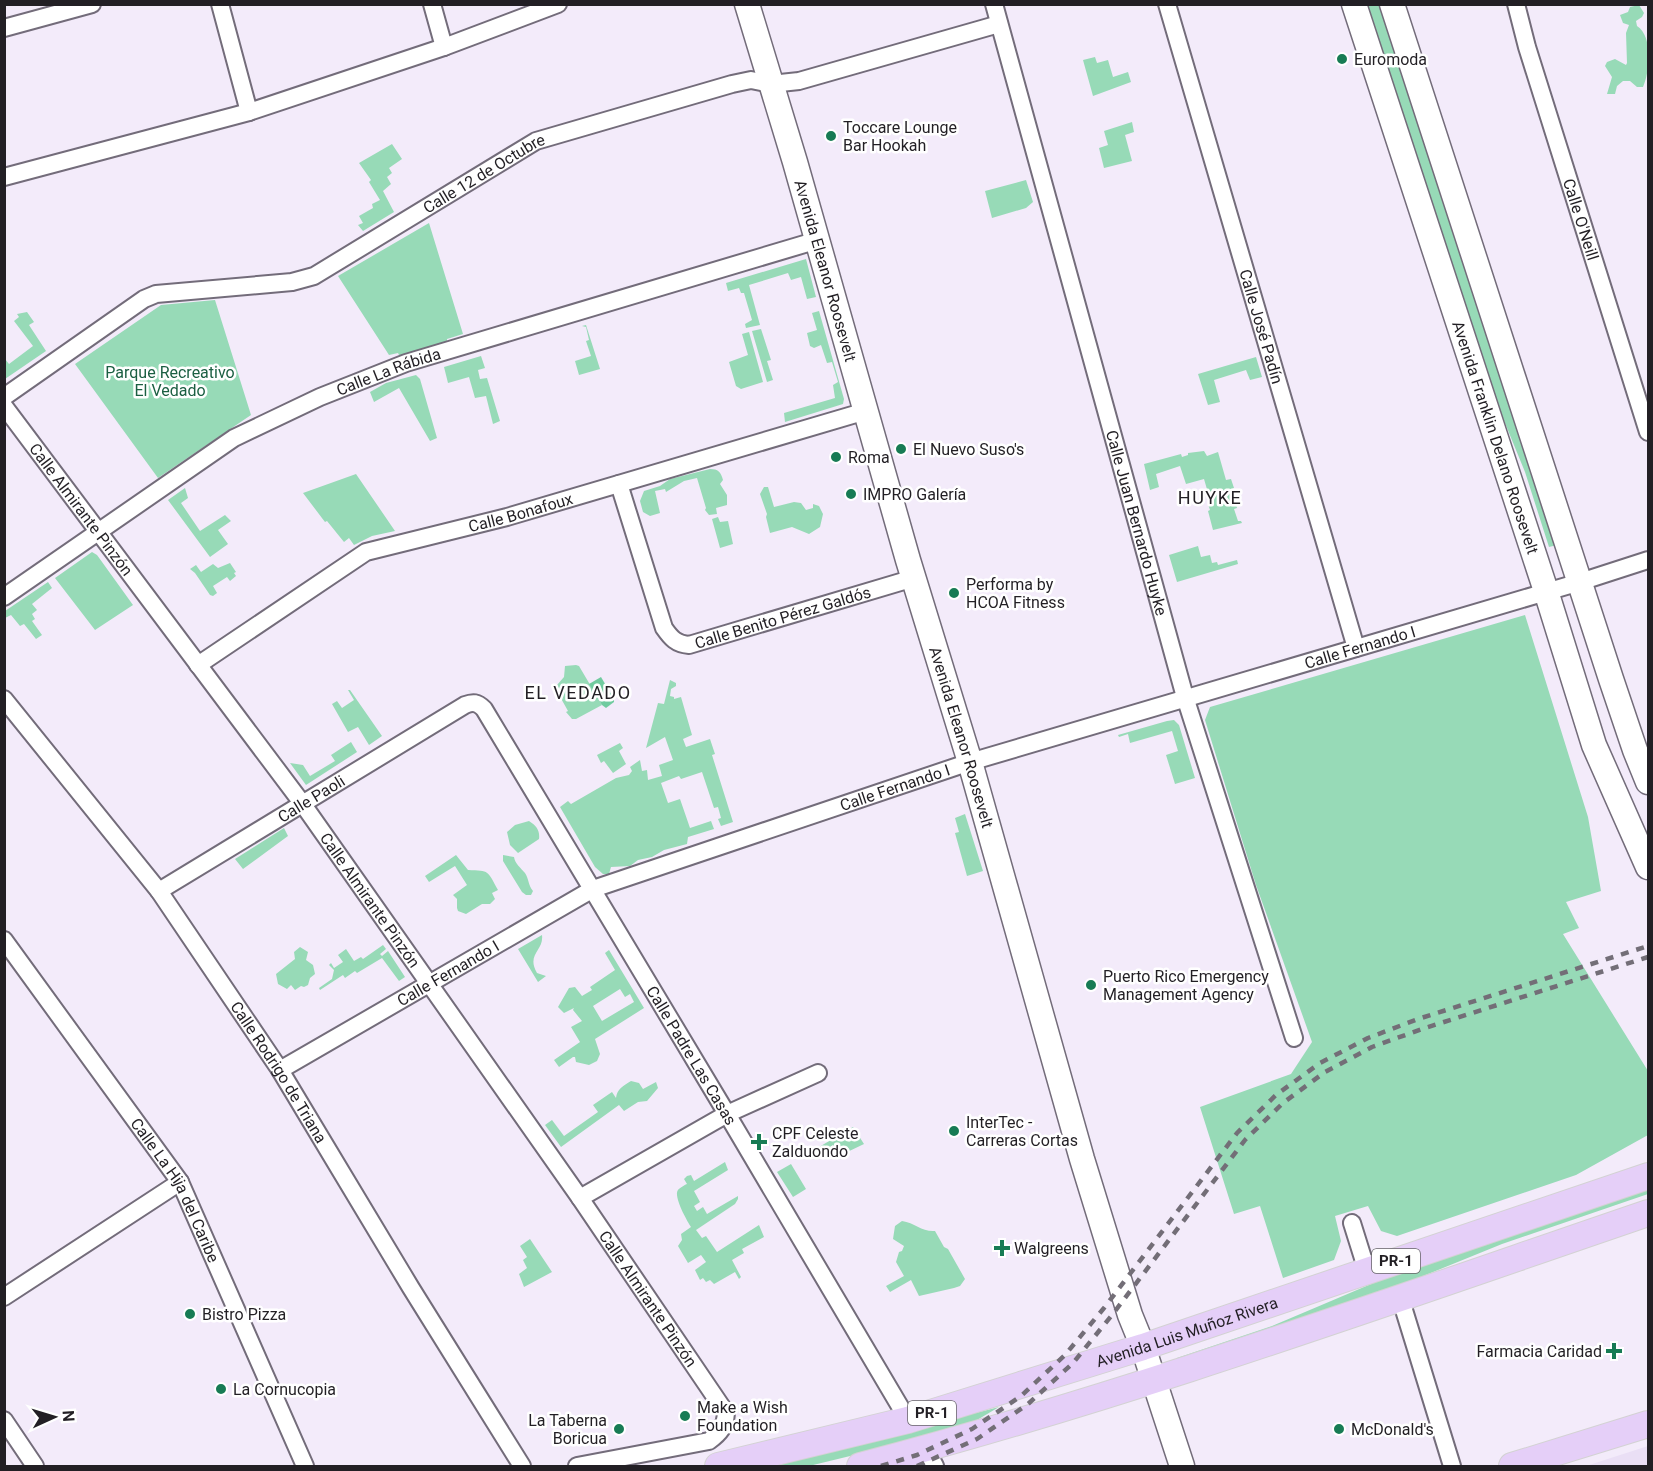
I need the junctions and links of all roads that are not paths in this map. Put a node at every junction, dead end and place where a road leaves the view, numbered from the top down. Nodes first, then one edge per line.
1 (92, 4) edge
2 (220, 4) edge
3 (432, 4) edge
4 (558, 4) edge
5 (747, 4) edge
6 (994, 4) edge
7 (1167, 4) edge
8 (1354, 4) edge
9 (1392, 4) edge
10 (1516, 4) edge
11 (999, 24) junction
12 (4, 28) edge
13 (444, 47) junction
14 (771, 84) junction
15 (249, 111) junction
16 (4, 177) edge
17 (818, 240) junction
18 (4, 397) edge
19 (4, 406) edge
20 (866, 411) junction
21 (1648, 432) edge
22 (619, 484) junction
23 (98, 533) junction
24 (1648, 560) edge
25 (914, 578) junction
26 (1580, 582) junction
27 (1546, 591) junction
28 (4, 597) edge
29 (1356, 648) junction
30 (198, 665) junction
31 (1185, 697) junction
32 (4, 699) edge
33 (465, 705) joint
34 (970, 762) junction
35 (1648, 782) edge
36 (302, 803) junction
37 (1648, 867) edge
38 (593, 889) junction
39 (159, 891) junction
40 (4, 940) edge
41 (431, 984) junction
42 (1294, 1038) dead end
43 (280, 1070) junction
44 (818, 1073) dead end
45 (727, 1114) junction
46 (1648, 1161) edge
47 (1648, 1176) edge
48 (180, 1182) junction
49 (1589, 1195) junction
50 (580, 1197) junction
51 (1648, 1213) edge
52 (1352, 1223) dead end
53 (1367, 1271) junction
54 (4, 1297) edge
55 (1400, 1297) junction
56 (1143, 1347) junction
57 (1154, 1381) junction
58 (4, 1419) edge
59 (908, 1420) junction
60 (1648, 1424) edge
61 (931, 1458) edge
62 (35, 1467) edge
63 (305, 1467) edge
64 (522, 1467) edge
65 (578, 1467) edge
66 (718, 1467) edge
67 (860, 1467) edge
68 (1182, 1467) edge
69 (1452, 1467) edge
70 (1512, 1467) edge

1 - 12 street
2 - 15 street
3 - 13 street
4 - 13 street
5 - 14 main road, Avenida Eleanor Roosevelt
6 - 11 street, Calle Juan Bernardo Huyke
7 - 29 street, Calle José Padín
8 - 27 main road, Avenida Franklin Delano Roosevelt
9 - 26 main road
10 - 21 street, Calle O'Neill
11 - 14 street, Calle 12 de Octubre
11 - 31 street, Calle Juan Bernardo Huyke
13 - 15 street
14 - 17 main road, Avenida Eleanor Roosevelt
14 - 18 street, Calle 12 de Octubre
15 - 16 street
17 - 20 main road, Avenida Eleanor Roosevelt
17 - 23 street, Calle La Rábida
19 - 23 street, Calle Almirante Pinzón
20 - 22 street, Calle Bonafoux
20 - 25 main road, Avenida Eleanor Roosevelt
22 - 25 street, Calle Benito Pérez Galdós
22 - 30 street, Calle Bonafoux
23 - 28 street, Calle La Rábida
23 - 30 street, Calle Almirante Pinzón
24 - 26 street, Calle Fernando I
25 - 34 main road, Avenida Eleanor Roosevelt
26 - 27 street, Calle Fernando I
26 - 35 main road
27 - 29 street, Calle Fernando I
27 - 37 main road, Avenida Franklin Delano Roosevelt
29 - 31 street, Calle Fernando I
30 - 36 street, Calle Almirante Pinzón
31 - 34 street, Calle Fernando I
31 - 42 street, Calle Juan Bernardo Huyke
32 - 39 street, Calle Rodrigo de Triana
33 - 36 street, Calle Paoli
33 - 38 street, Calle Padre Las Casas
34 - 38 street, Calle Fernando I
34 - 56 main road, Avenida Eleanor Roosevelt
36 - 39 street, Calle Paoli
36 - 41 street, Calle Almirante Pinzón
38 - 41 street, Calle Fernando I
38 - 45 street, Calle Padre Las Casas
39 - 43 street, Calle Rodrigo de Triana
40 - 48 street, Calle La Hija del Caribe
41 - 43 street, Calle Fernando I
41 - 50 street, Calle Almirante Pinzón
43 - 64 street, Calle Rodrigo de Triana
44 - 45 street
45 - 50 street
45 - 59 street, Calle Padre Las Casas
46 - 49 main road
47 - 49 main road, Avenida Luis Muñoz Rivera / PR-1
48 - 54 street
48 - 63 street, Calle La Hija del Caribe
49 - 53 main road, Avenida Luis Muñoz Rivera / PR-1
50 - 65 street, Calle Almirante Pinzón
51 - 55 main road, PR-1
52 - 53 street
53 - 56 main road, Avenida Luis Muñoz Rivera / PR-1
55 - 57 main road, PR-1
55 - 69 street
56 - 57 main road, Avenida Eleanor Roosevelt
56 - 59 main road, Avenida Luis Muñoz Rivera / PR-1
57 - 61 main road, PR-1
57 - 68 main road, Avenida Eleanor Roosevelt
58 - 62 street
59 - 66 main road, Avenida Luis Muñoz Rivera / PR-1
60 - 70 main road
61 - 67 main road, PR-1

